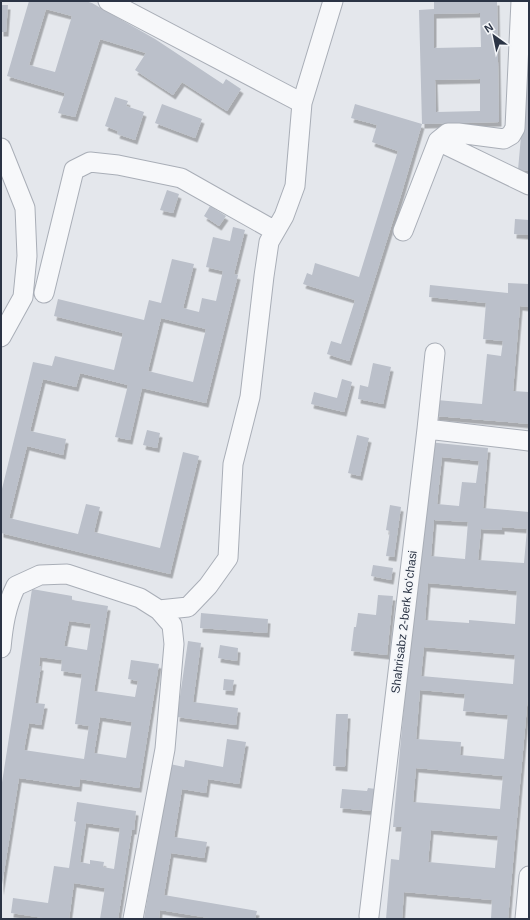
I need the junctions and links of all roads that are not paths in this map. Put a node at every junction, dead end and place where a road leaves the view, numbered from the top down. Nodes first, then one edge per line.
1 (108, 1) edge
2 (333, 1) edge
3 (521, 1) edge
4 (302, 103) junction
5 (438, 141) junction
6 (1, 148) edge
7 (529, 185) edge
8 (275, 231) junction
9 (403, 231) dead end
10 (44, 293) dead end
11 (1, 337) edge
12 (435, 353) dead end
13 (427, 429) junction
14 (529, 441) edge
15 (5, 595) edge
16 (159, 610) junction
17 (1, 648) edge
18 (529, 876) edge
19 (369, 916) dead end
20 (134, 919) edge
21 (525, 919) edge

1 - 4 street
2 - 4 street
3 - 5 street
4 - 8 street
5 - 7 street
5 - 9 street
6 - 11 street
8 - 10 street
8 - 16 street
12 - 13 street, Shahrisabz 2-berk koʻchasi
13 - 14 street
13 - 19 street, Shahrisabz 2-berk koʻchasi
15 - 16 street
15 - 17 street
16 - 20 street
18 - 21 street

